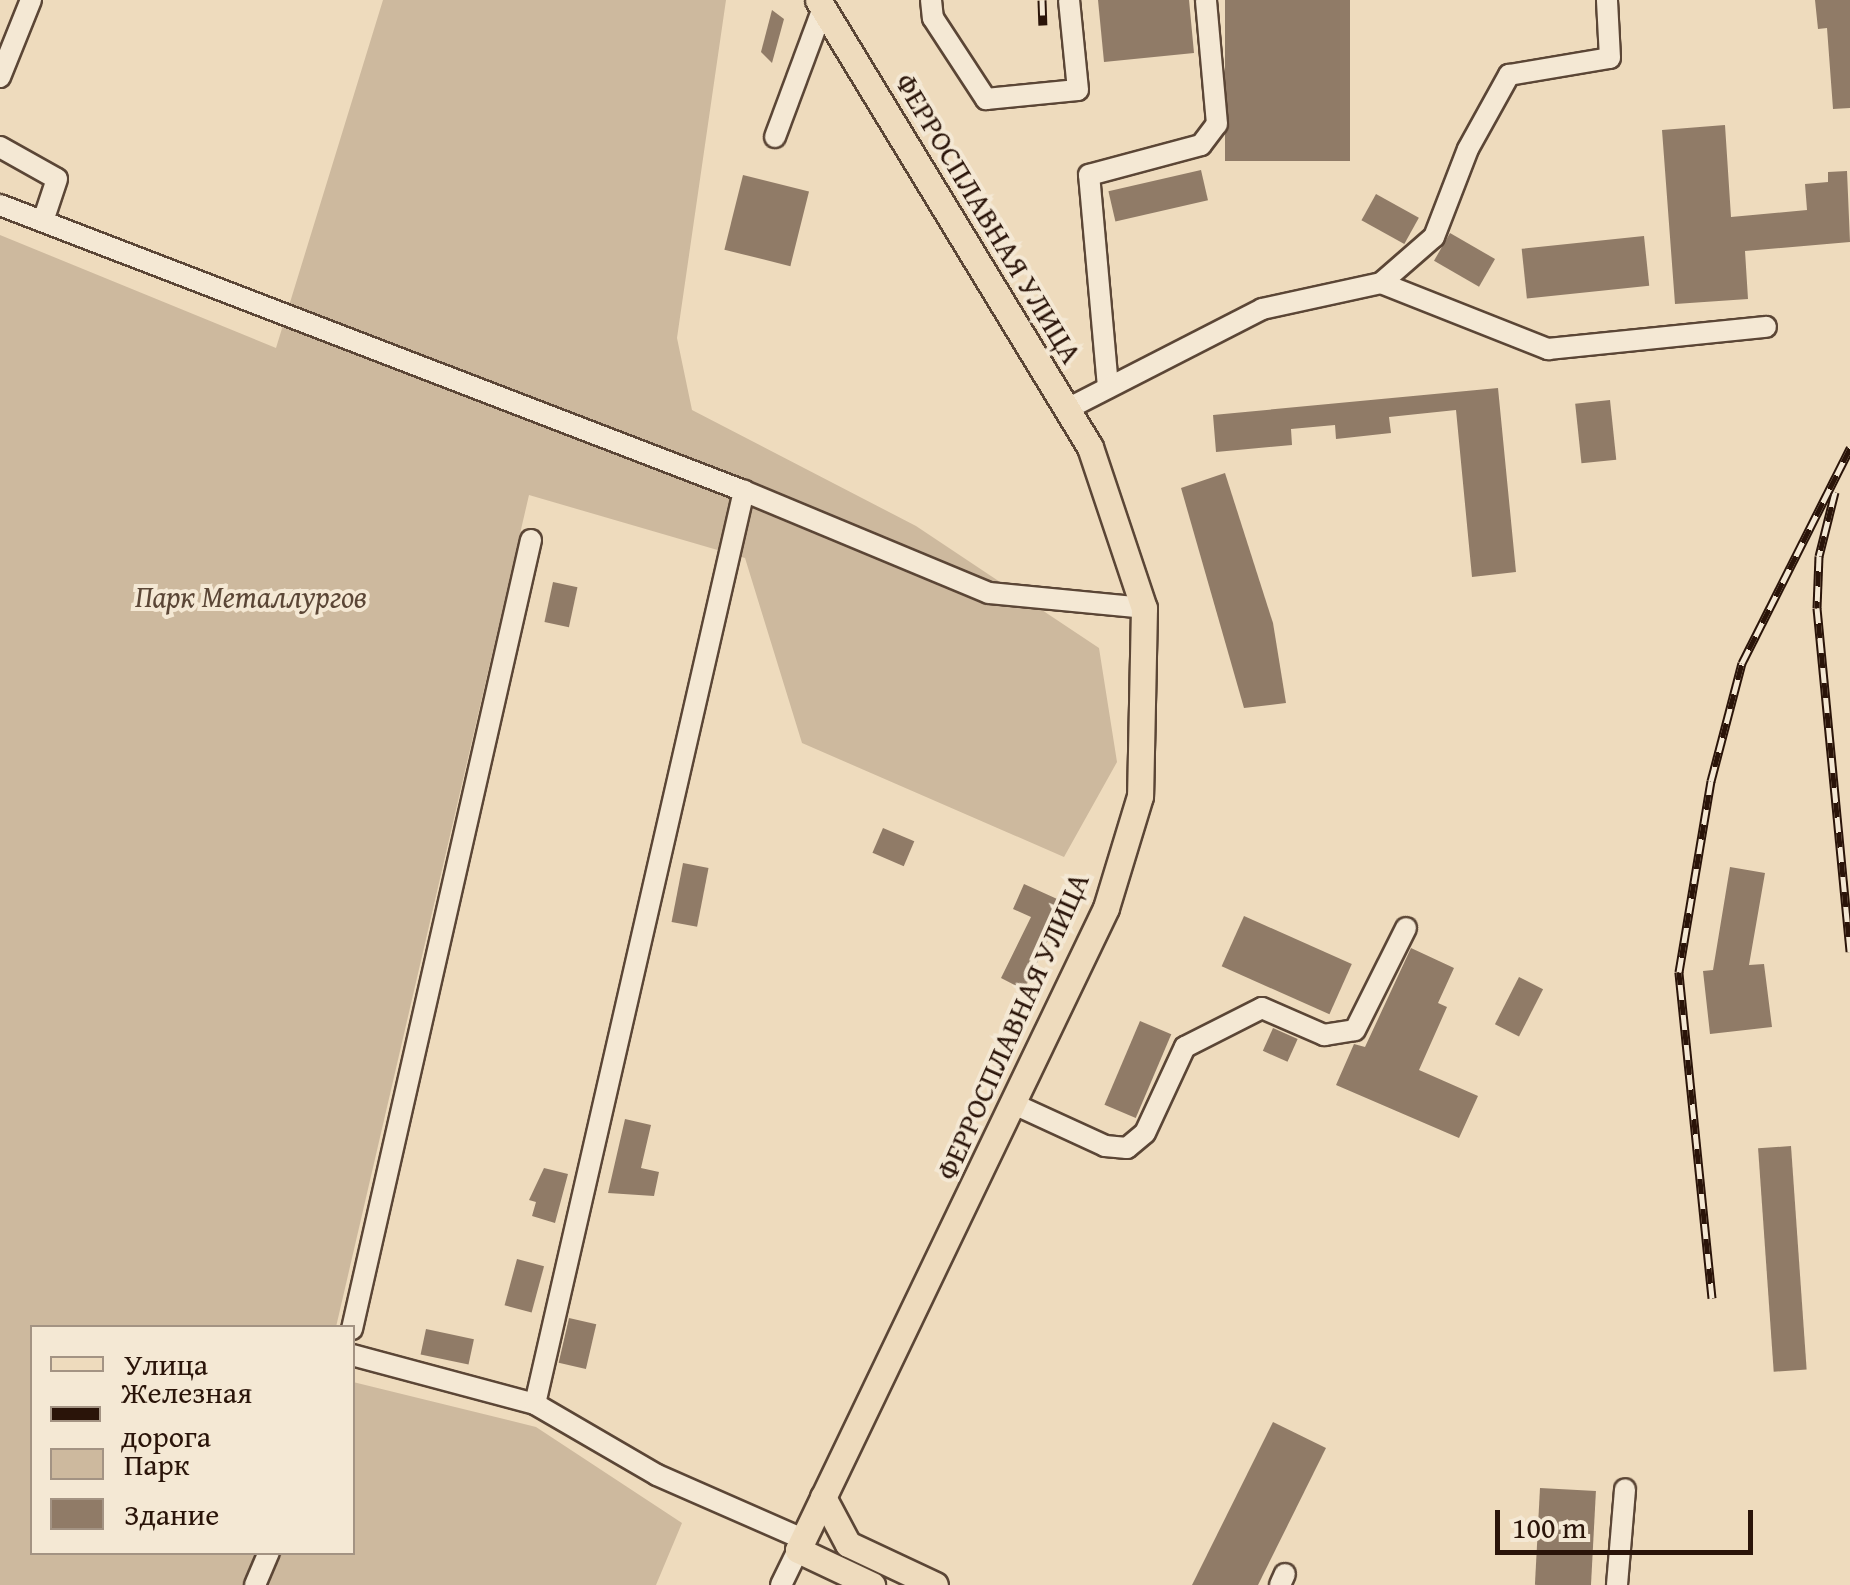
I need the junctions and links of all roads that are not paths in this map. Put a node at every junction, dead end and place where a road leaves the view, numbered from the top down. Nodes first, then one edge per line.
1 (31, 0) edge
2 (931, 0) edge
3 (1069, 0) edge
4 (1206, 0) edge
5 (1607, 0) edge
6 (821, 4) edge
7 (0, 77) edge
8 (775, 136) dead end
9 (0, 147) edge
10 (0, 204) edge
11 (43, 221) junction
12 (1381, 283) junction
13 (1766, 327) dead end
14 (1108, 388) junction
15 (1066, 408) junction
16 (744, 491) junction
17 (531, 540) dead end
18 (1144, 608) junction
19 (1406, 928) dead end
20 (1016, 1105) junction
21 (353, 1325) edge
22 (355, 1356) edge
23 (535, 1404) junction
24 (1625, 1488) dead end
25 (823, 1497) junction
26 (801, 1545) junction
27 (269, 1555) edge
28 (255, 1585) edge
29 (781, 1585) edge
30 (872, 1585) edge
31 (935, 1585) edge
32 (1616, 1585) edge

1 - 7 street
2 - 3 street
4 - 14 street
5 - 12 street
6 - 8 street
6 - 15 main road, ФЕРРОСПЛАВНАЯ УЛИЦА
9 - 11 street
10 - 11 street
11 - 16 street
12 - 13 street
12 - 14 street
14 - 15 street
15 - 18 main road, ФЕРРОСПЛАВНАЯ УЛИЦА
16 - 18 street
16 - 23 street
17 - 21 street
18 - 20 main road, ФЕРРОСПЛАВНАЯ УЛИЦА
19 - 20 street
20 - 25 main road, ФЕРРОСПЛАВНАЯ УЛИЦА
22 - 23 street
23 - 26 street
24 - 32 street
25 - 26 main road, ФЕРРОСПЛАВНАЯ УЛИЦА
25 - 31 main road
26 - 29 street, ФЕРРОСПЛАВНАЯ УЛИЦА
26 - 30 main road
27 - 28 street

